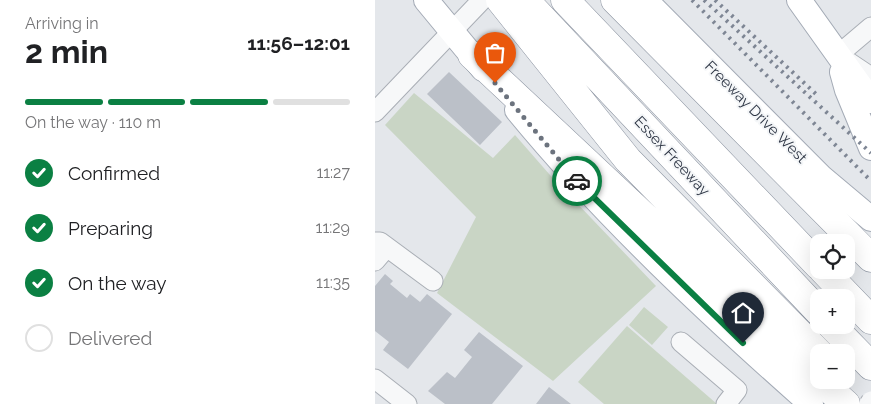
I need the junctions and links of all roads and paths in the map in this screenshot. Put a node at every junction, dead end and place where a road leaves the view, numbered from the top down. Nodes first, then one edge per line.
1 (426, 0) edge
2 (481, 0) edge
3 (500, 0) edge
4 (525, 0) edge
5 (565, 0) edge
6 (615, 0) edge
7 (645, 0) edge
8 (799, 0) edge
9 (460, 23) junction
10 (871, 27) edge
11 (472, 56) junction
12 (838, 56) junction
13 (869, 90) edge
14 (375, 112) edge
15 (871, 148) edge
16 (871, 219) edge
17 (379, 250) edge
18 (810, 257) edge
19 (871, 258) edge
20 (832, 279) edge
21 (433, 280) dead end
22 (810, 302) edge
23 (871, 320) edge
24 (840, 334) edge
25 (681, 342) dead end
26 (810, 344) edge
27 (871, 366) edge
28 (810, 372) edge
29 (375, 379) edge
30 (829, 389) edge
31 (855, 389) edge
32 (870, 403) edge
33 (407, 404) edge
34 (726, 404) edge
35 (811, 404) edge
36 (846, 404) edge

1 - 9 main road
2 - 9 street
3 - 26 highway
4 - 22 highway, Essex Freeway
5 - 18 highway, Essex Freeway
6 - 19 highway
7 - 16 main road, Freeway Drive West
8 - 12 main road
9 - 11 main road
9 - 14 street
10 - 12 street
11 - 28 highway
11 - 35 main road
12 - 13 main road
12 - 15 main road
17 - 21 street
20 - 23 highway
24 - 27 highway
25 - 34 street
29 - 33 street
30 - 36 highway
31 - 32 highway

